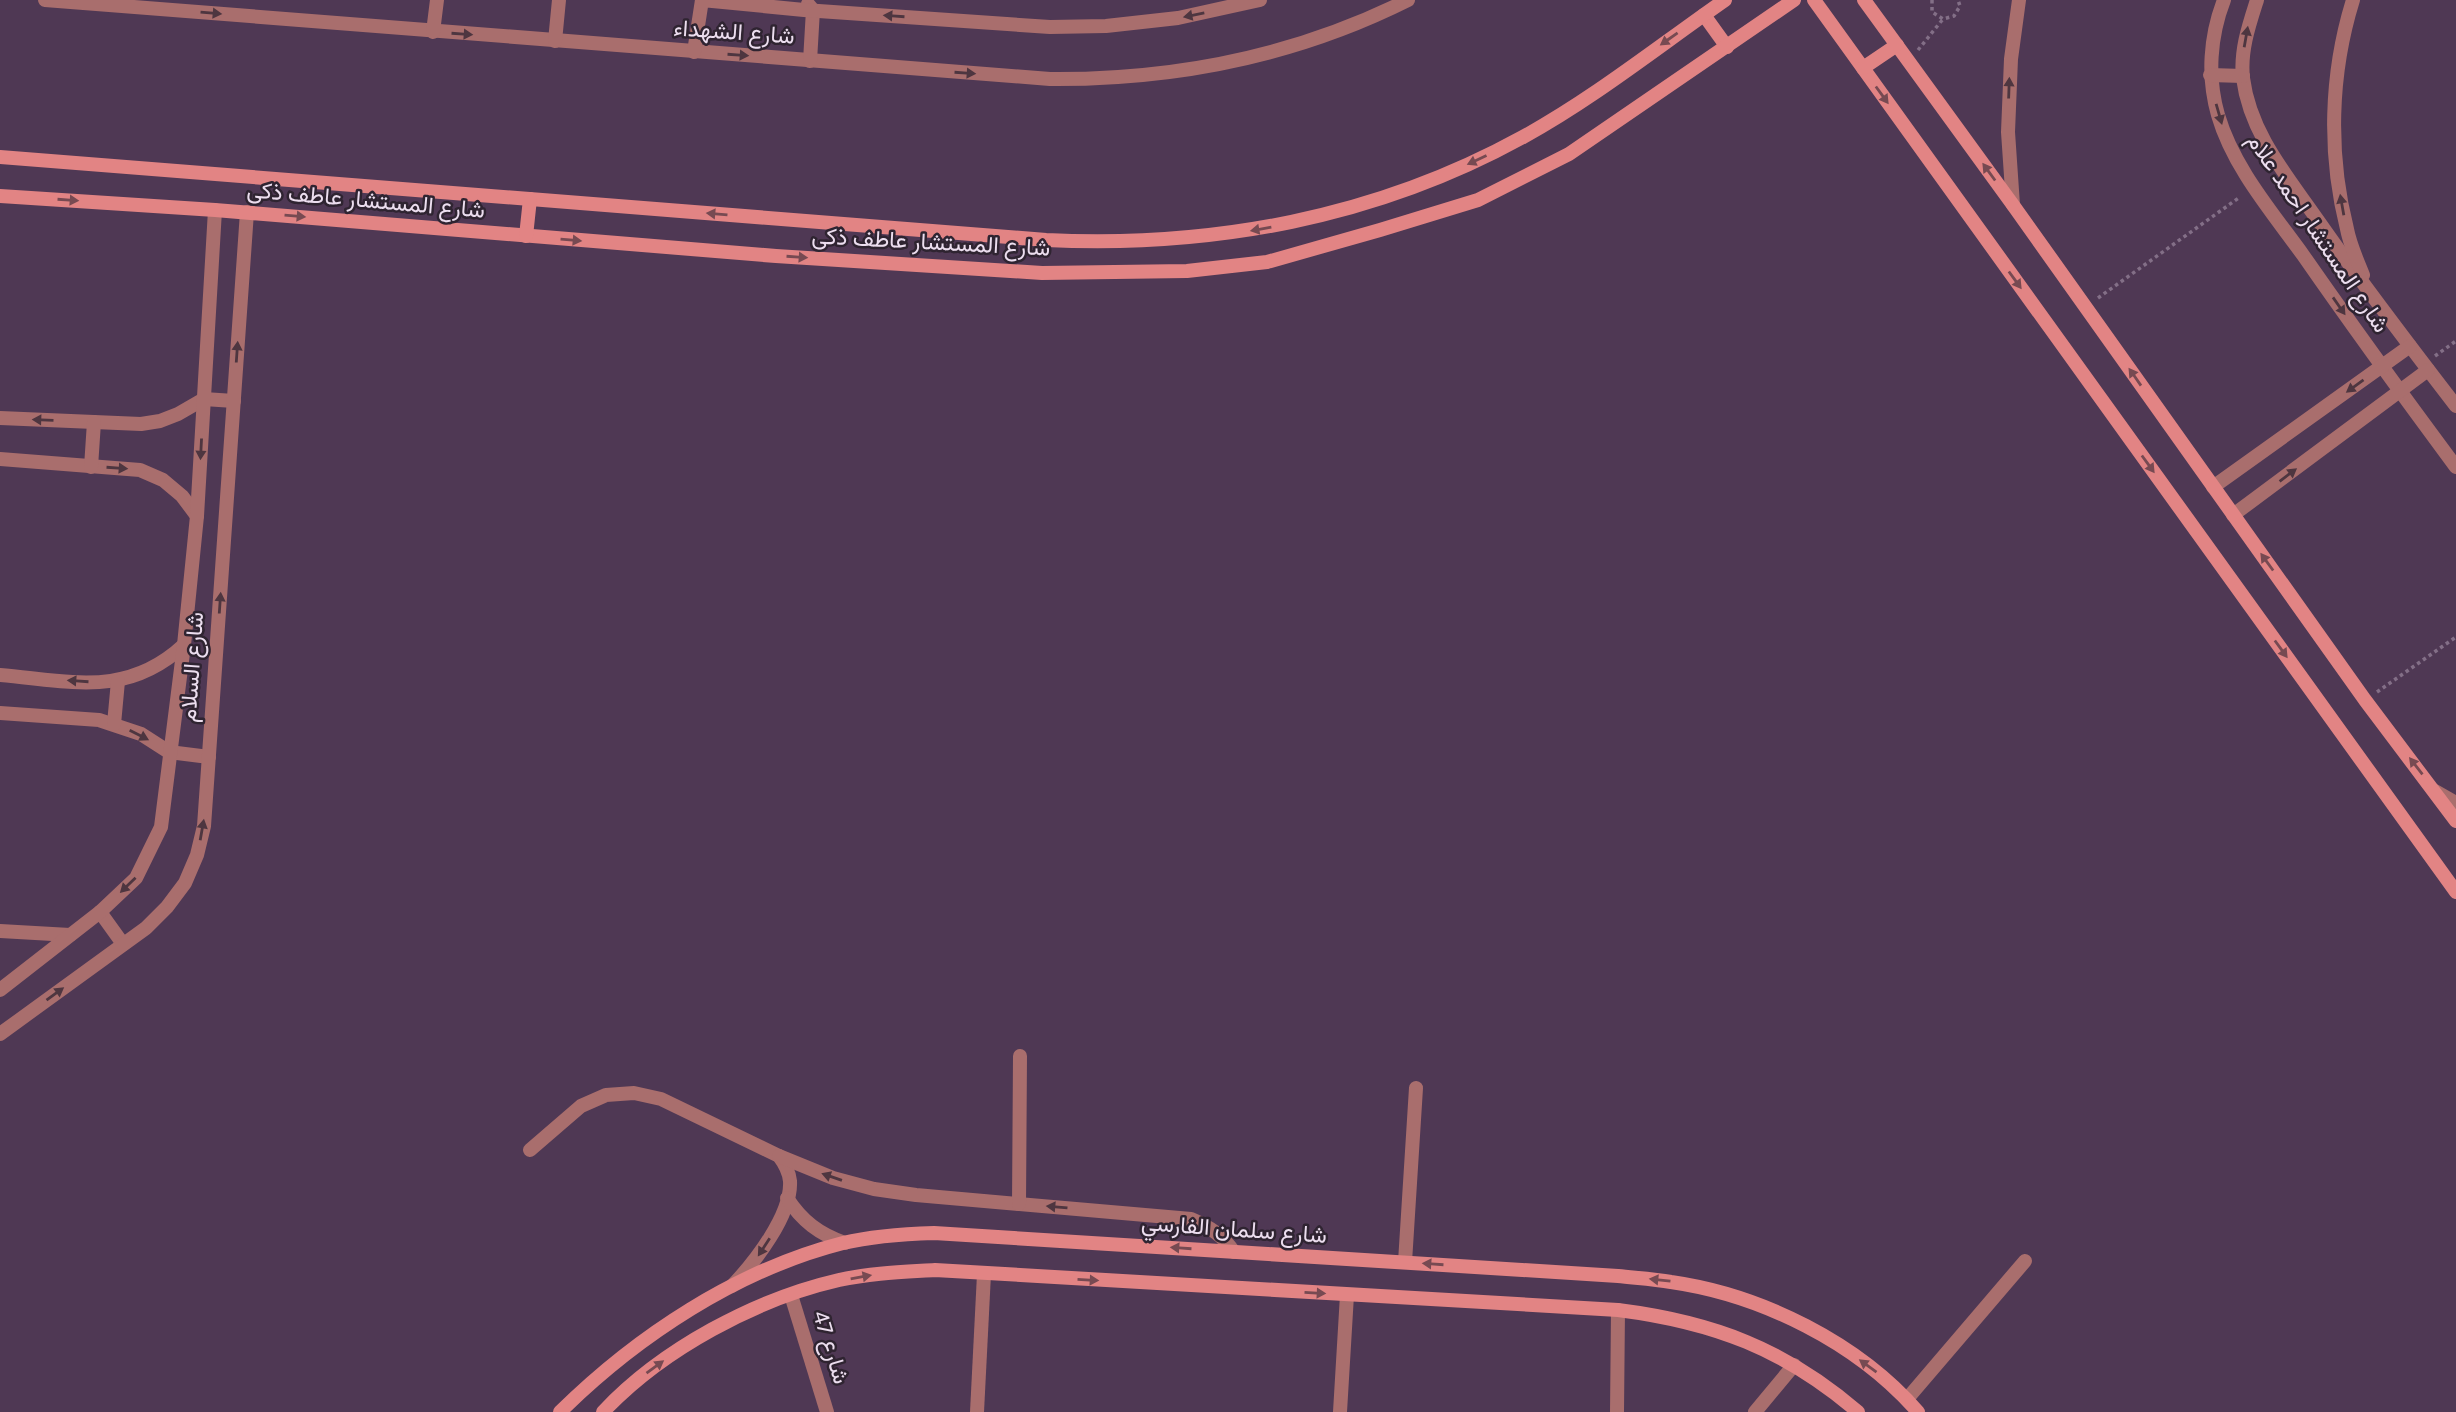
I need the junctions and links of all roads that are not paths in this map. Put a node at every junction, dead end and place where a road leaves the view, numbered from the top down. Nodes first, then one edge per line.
1 (45, 0) edge
2 (437, 0) edge
3 (559, 0) edge
4 (702, 0) edge
5 (1260, 0) edge
6 (1408, 0) edge
7 (1725, 0) edge
8 (1794, 0) edge
9 (1814, 0) edge
10 (1864, 0) edge
11 (2019, 0) edge
12 (2224, 0) edge
13 (2258, 0) edge
14 (2353, 0) edge
15 (149, 4) edge
16 (809, 5) edge
17 (1704, 15) junction
18 (433, 32) junction
19 (555, 41) junction
20 (1897, 45) junction
21 (1727, 47) junction
22 (694, 52) junction
23 (810, 61) junction
24 (1863, 68) junction
25 (2210, 75) junction
26 (2243, 76) junction
27 (0, 157) edge
28 (0, 196) edge
29 (530, 199) junction
30 (2013, 205) junction
31 (215, 210) junction
32 (247, 212) junction
33 (526, 236) junction
34 (2369, 293) junction
35 (2410, 346) junction
36 (2381, 367) junction
37 (2426, 367) junction
38 (2400, 392) junction
39 (204, 399) junction
40 (234, 401) junction
41 (2456, 406) edge
42 (0, 418) edge
43 (94, 422) junction
44 (0, 459) edge
45 (91, 467) junction
46 (2456, 467) edge
47 (2213, 487) junction
48 (197, 516) junction
49 (2233, 516) junction
50 (184, 645) junction
51 (0, 676) edge
52 (118, 681) junction
53 (0, 712) edge
54 (114, 724) junction
55 (169, 752) junction
56 (209, 757) junction
57 (2435, 791) junction
58 (2456, 803) edge
59 (2456, 821) edge
60 (2456, 892) edge
61 (100, 912) junction
62 (0, 931) edge
63 (70, 935) junction
64 (123, 944) junction
65 (0, 990) edge
66 (0, 1034) edge
67 (1020, 1056) dead end
68 (1416, 1088) dead end
69 (530, 1150) dead end
70 (779, 1156) junction
71 (787, 1198) junction
72 (1019, 1204) junction
73 (845, 1243) junction
74 (1234, 1252) junction
75 (2025, 1261) dead end
76 (1405, 1262) junction
77 (984, 1274) junction
78 (729, 1288) junction
79 (791, 1295) junction
80 (1347, 1295) junction
81 (1618, 1310) junction
82 (1794, 1365) junction
83 (1907, 1399) junction
84 (560, 1412) edge
85 (603, 1412) edge
86 (827, 1412) edge
87 (976, 1412) edge
88 (1340, 1412) edge
89 (1617, 1412) edge
90 (1755, 1412) edge
91 (1858, 1412) edge
92 (1918, 1412) edge

1 - 15 street, شارع الشهداء
2 - 18 street
3 - 19 street
4 - 16 street, شارع الشهداء
4 - 22 street
5 -> 16 street, شارع الشهداء
23 -> 6 street, شارع الشهداء
7 - 17 street, شارع المستشار عاطف ذكى
8 - 21 street, شارع المستشار عاطف ذكى
9 - 24 street
10 - 20 street
30 -> 11 street
12 - 25 street, شارع المستشار احمد علام
26 -> 13 street, شارع المستشار احمد علام
34 -> 14 street
15 -> 18 street, شارع الشهداء
16 - 23 street
17 - 21 street
17 -> 29 street, شارع المستشار عاطف ذكى
18 -> 19 street, شارع الشهداء
19 - 22 street, شارع الشهداء
20 - 24 street
30 -> 20 street
33 -> 21 street, شارع المستشار عاطف ذكى
22 -> 23 street, شارع الشهداء
24 -> 60 street
25 - 26 street
25 -> 36 street, شارع المستشار احمد علام
26 - 34 street, شارع المستشار احمد علام
27 - 29 street, شارع المستشار عاطف ذكى
28 -> 31 street, شارع المستشار عاطف ذكى
29 - 33 street
47 -> 30 street
31 - 32 street, شارع المستشار عاطف ذكى
31 - 39 street, شارع السلام
32 -> 33 street, شارع المستشار عاطف ذكى
40 -> 32 street, شارع السلام
34 - 35 street, شارع المستشار احمد علام
35 - 36 street
35 - 37 street, شارع المستشار احمد علام
36 - 38 street, شارع المستشار احمد علام
36 -> 47 street
37 - 38 street
37 - 41 street, شارع المستشار احمد علام
38 - 46 street, شارع المستشار احمد علام
49 -> 38 street
39 - 40 street
39 - 43 street
39 -> 48 street, شارع السلام
56 -> 40 street, شارع السلام
43 -> 42 street
43 - 45 street
44 - 45 street
45 -> 48 street
47 - 49 street
48 - 50 street, شارع السلام
57 -> 49 street
50 - 52 street
50 - 55 street, شارع السلام
52 -> 51 street
52 - 54 street
53 - 54 street
54 -> 55 street
55 - 56 street
55 -> 61 street, شارع السلام
64 -> 56 street, شارع السلام
57 - 58 street
57 - 59 street
61 - 63 street, شارع السلام
61 - 64 street
62 - 63 street
63 - 65 street, شارع السلام
66 -> 64 street, شارع السلام
67 - 72 street
68 - 76 street
69 - 70 street
70 - 71 street
72 -> 70 street
71 - 73 street
71 -> 78 street
74 -> 72 street
74 -> 73 street, شارع سلمان الفارسي
73 - 78 street, شارع سلمان الفارسي
74 - 76 street, شارع سلمان الفارسي
75 - 83 street
83 -> 76 street, شارع سلمان الفارسي
79 -> 77 street
77 -> 80 street
77 - 87 street
78 - 84 street, شارع سلمان الفارسي
85 -> 79 street
79 - 86 street, شارع 47
80 - 81 street
80 - 88 street
81 - 82 street
81 - 89 street
82 - 90 street
82 - 91 street
83 - 92 street, شارع سلمان الفارسي

